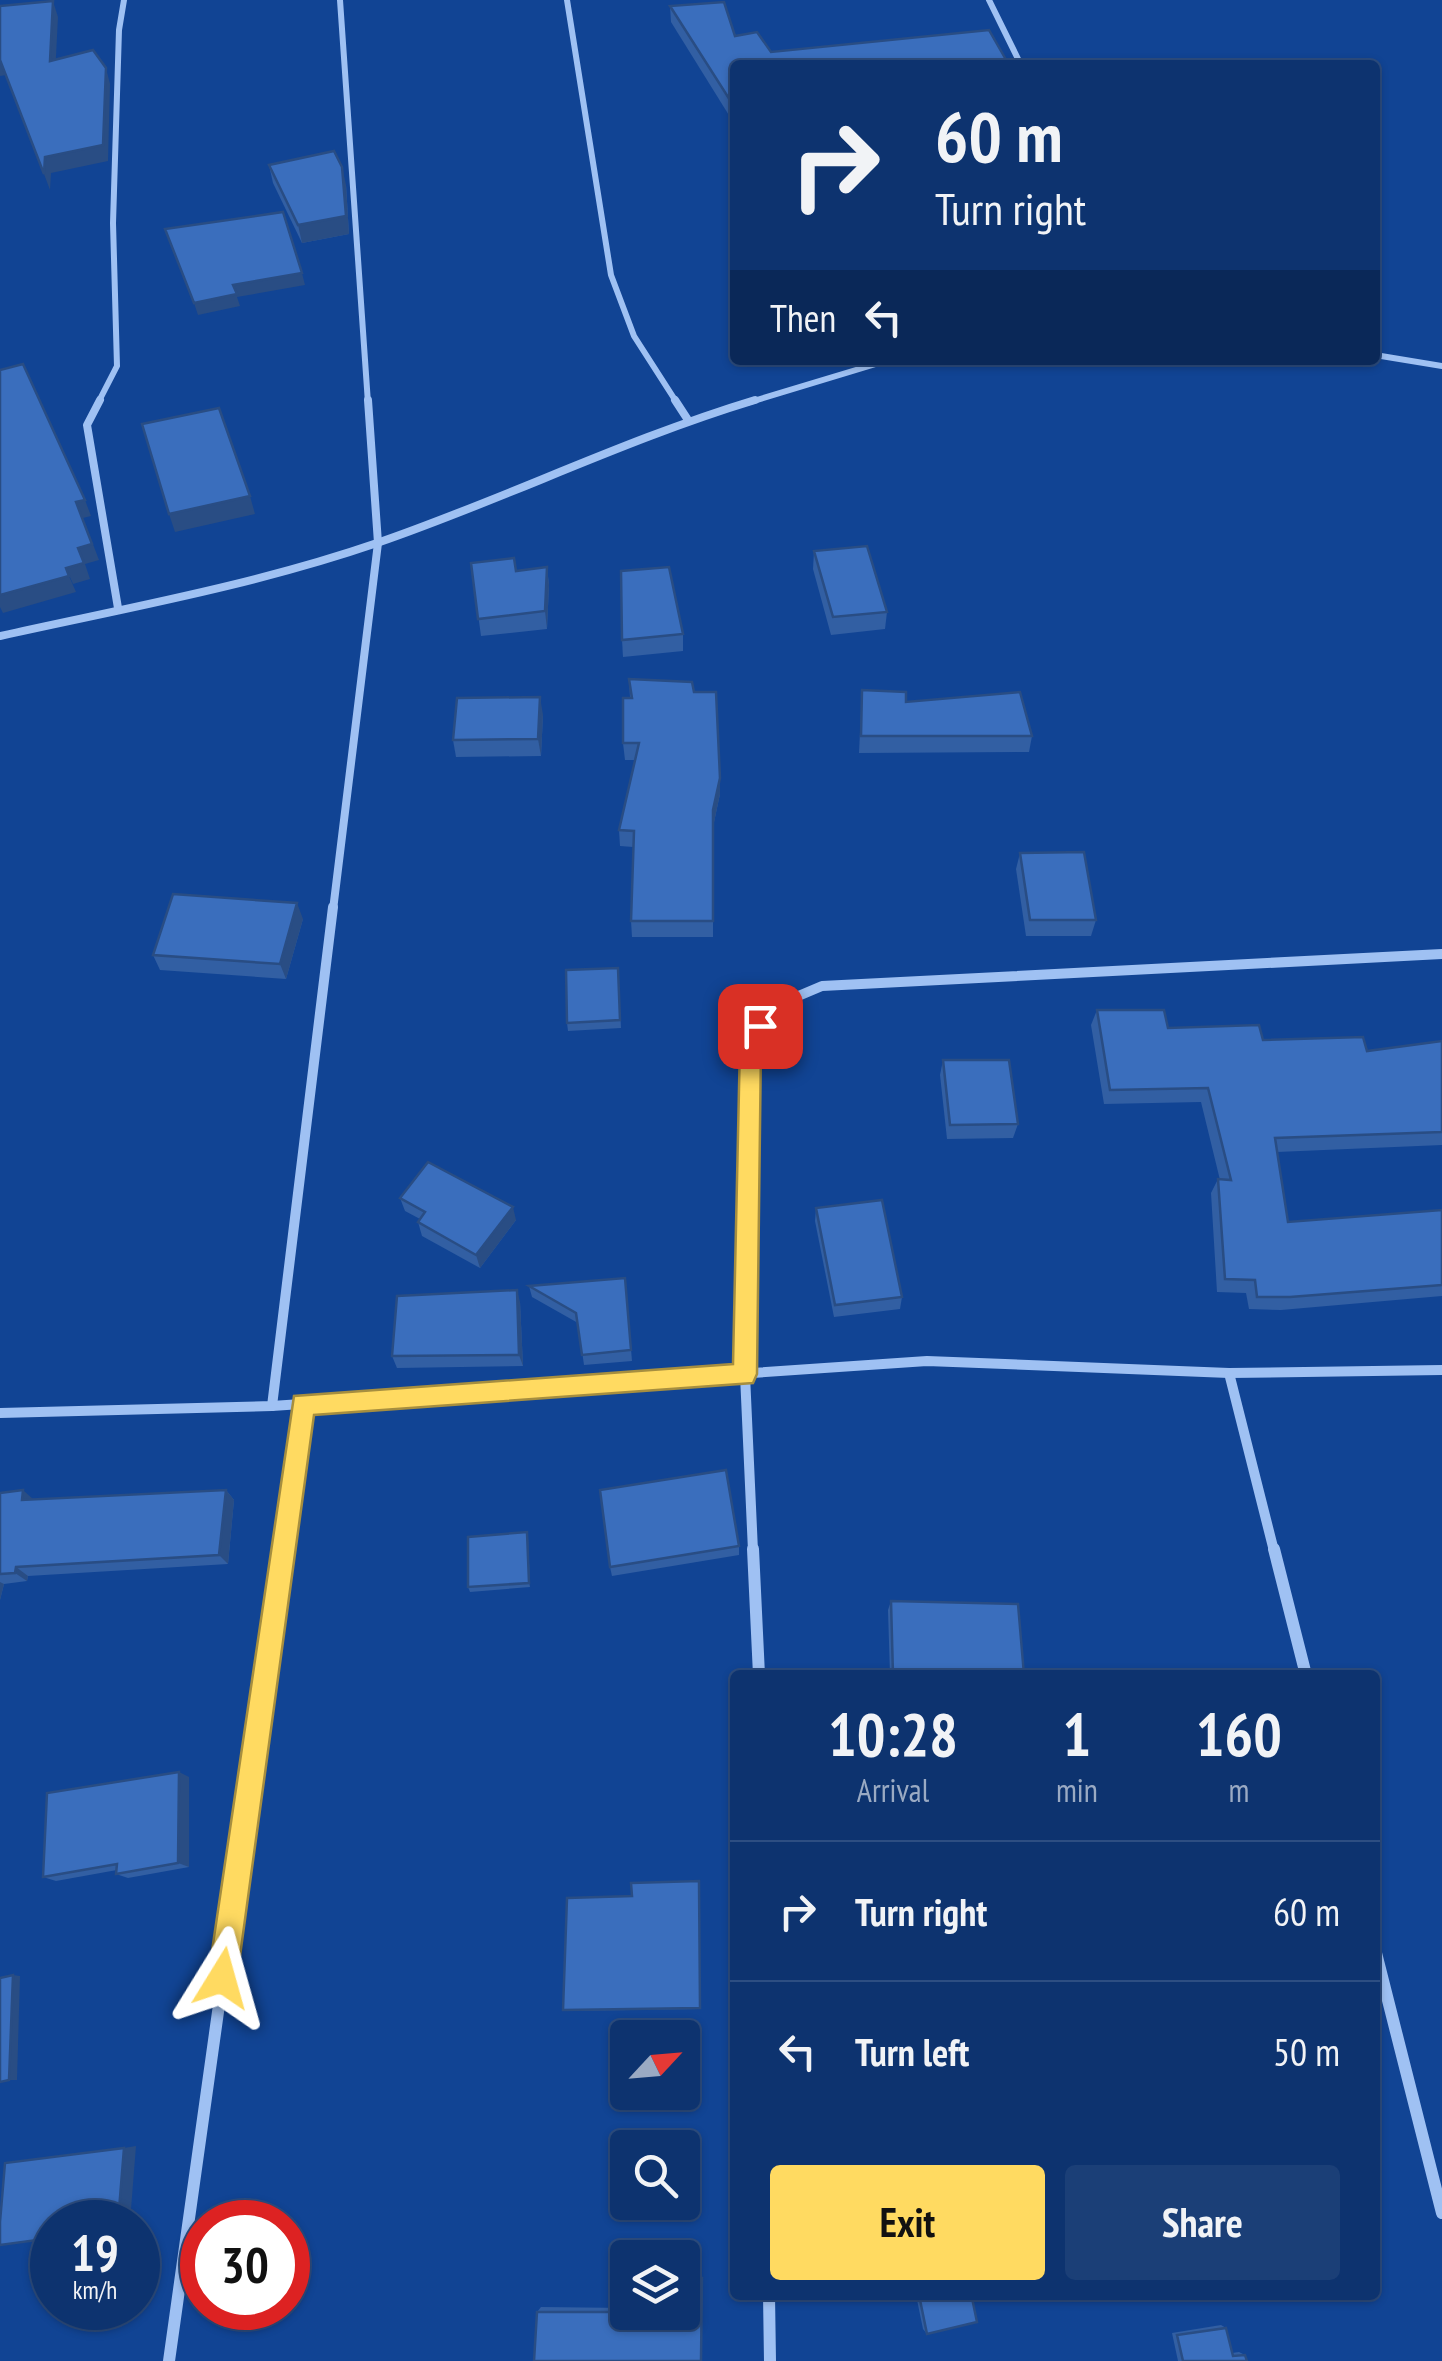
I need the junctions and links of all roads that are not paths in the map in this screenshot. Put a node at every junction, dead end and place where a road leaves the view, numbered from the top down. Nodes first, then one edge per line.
1 (124, 0) edge
2 (340, 0) edge
3 (568, 0) edge
4 (990, 0) edge
5 (1019, 60) edge
6 (1380, 356) edge
7 (871, 365) edge
8 (1442, 366) edge
9 (688, 420) junction
10 (378, 542) junction
11 (118, 608) junction
12 (0, 636) edge
13 (1442, 954) edge
14 (1442, 1370) edge
15 (1229, 1373) junction
16 (745, 1374) junction
17 (303, 1404) junction
18 (272, 1406) junction
19 (0, 1413) edge
20 (759, 1670) edge
21 (1305, 1670) edge
22 (1380, 1969) edge
23 (1442, 2213) edge
24 (769, 2300) edge
25 (169, 2361) edge
26 (770, 2361) edge

1 - 11 street
2 - 10 street
3 - 9 street
4 - 5 street
6 - 8 street
7 - 9 street
9 - 10 street
10 - 11 street
10 - 18 street
11 - 12 street
13 - 16 street
14 - 15 street
15 - 16 street
15 - 21 street
16 - 17 street
16 - 20 street
17 - 18 street
17 - 25 street
18 - 19 street
22 - 23 street
24 - 26 street

